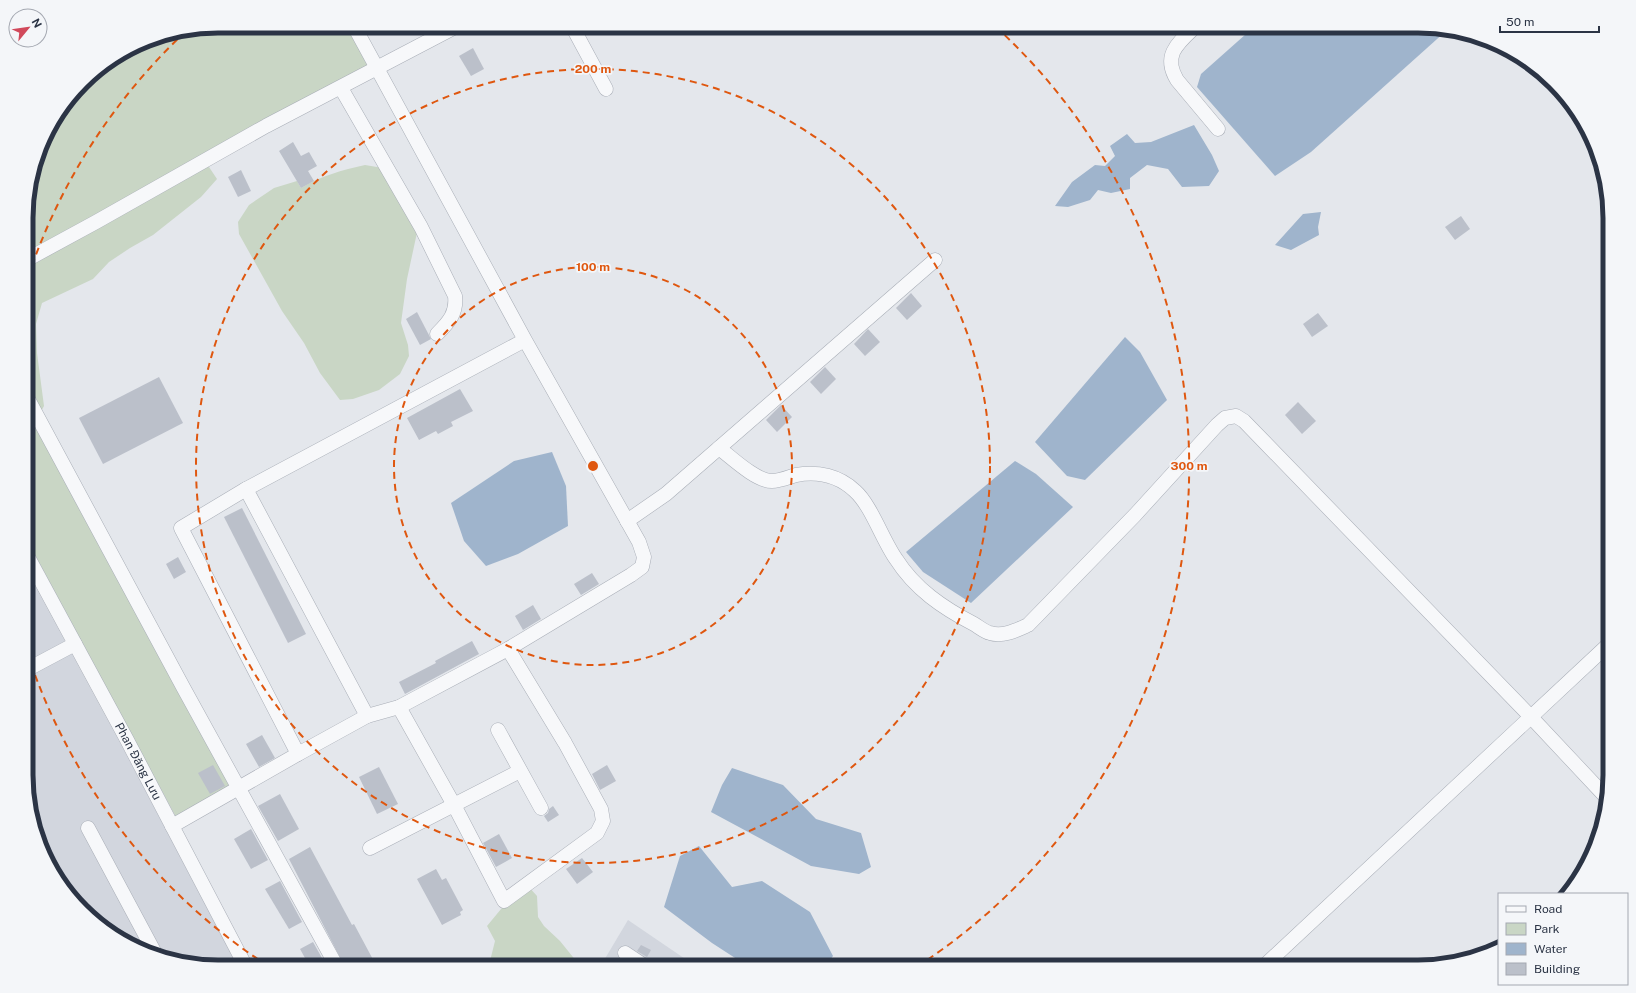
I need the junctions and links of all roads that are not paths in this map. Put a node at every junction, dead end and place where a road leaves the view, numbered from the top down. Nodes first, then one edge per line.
1 (358, 33) edge
2 (444, 33) edge
3 (576, 33) edge
4 (1189, 33) edge
5 (377, 69) junction
6 (341, 88) junction
7 (606, 89) dead end
8 (1218, 129) dead end
9 (33, 256) edge
10 (934, 260) dead end
11 (437, 334) dead end
12 (525, 340) junction
13 (33, 408) edge
14 (718, 448) junction
15 (246, 490) junction
16 (627, 521) junction
17 (33, 566) edge
18 (75, 644) junction
19 (508, 649) junction
20 (1603, 650) edge
21 (33, 666) edge
22 (399, 707) junction
23 (367, 716) junction
24 (1531, 717) junction
25 (498, 730) dead end
26 (298, 754) junction
27 (520, 770) junction
28 (239, 788) junction
29 (1602, 793) edge
30 (454, 805) junction
31 (541, 808) dead end
32 (172, 826) junction
33 (88, 828) dead end
34 (370, 848) dead end
35 (152, 948) edge
36 (625, 953) dead end
37 (242, 960) edge
38 (333, 960) edge
39 (636, 960) edge
40 (1271, 960) edge

1 - 5 street
2 - 5 street
3 - 7 street
4 - 8 street
5 - 6 street
5 - 12 street
6 - 9 street
6 - 11 street
10 - 14 street
12 - 15 street
12 - 16 street
13 - 28 street
14 - 16 street
14 - 24 street
15 - 23 street
15 - 26 street
16 - 19 street
17 - 18 street, Phan Đăng Lưu
18 - 21 street
18 - 32 street, Phan Đăng Lưu
19 - 22 street
19 - 30 street
20 - 24 street
22 - 23 street
22 - 30 street
23 - 26 street
24 - 29 street
24 - 40 street
25 - 27 street
26 - 28 street
27 - 30 street
27 - 31 street
28 - 32 street
28 - 38 street
30 - 34 street
32 - 37 street, Phan Đăng Lưu
33 - 35 street
36 - 39 street

